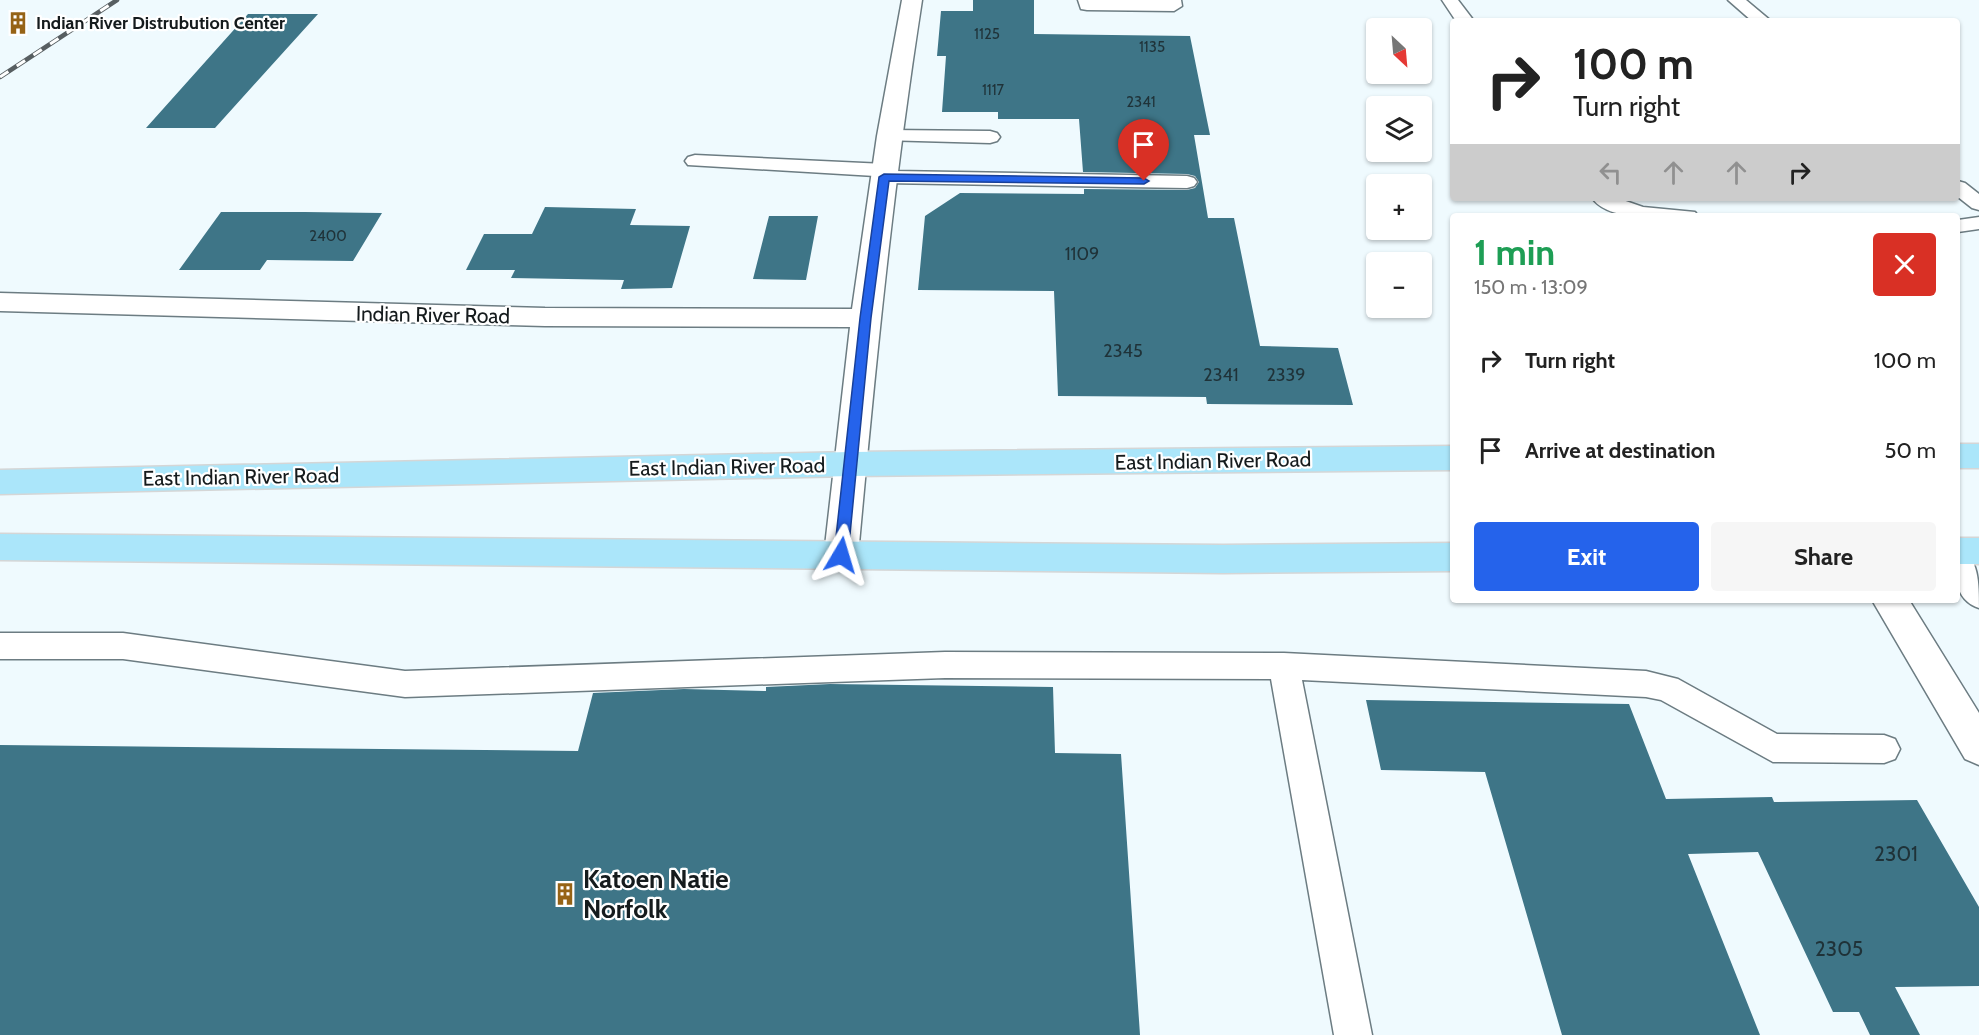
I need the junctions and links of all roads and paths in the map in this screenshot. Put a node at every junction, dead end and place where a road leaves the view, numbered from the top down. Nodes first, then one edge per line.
1 (912, 0) edge
2 (1086, 0) edge
3 (1173, 0) edge
4 (1450, 0) edge
5 (1736, 0) edge
6 (1463, 18) edge
7 (1758, 18) edge
8 (889, 136) junction
9 (990, 136) dead end
10 (695, 161) dead end
11 (884, 174) junction
12 (1187, 182) dead end
13 (1960, 189) edge
14 (1608, 201) edge
15 (1979, 204) edge
16 (1649, 213) edge
17 (1979, 223) edge
18 (1960, 225) edge
19 (0, 302) edge
20 (866, 318) junction
21 (1960, 456) edge
22 (1979, 456) edge
23 (1450, 458) edge
24 (851, 464) junction
25 (0, 482) edge
26 (0, 547) edge
27 (1960, 551) edge
28 (1979, 551) edge
29 (841, 555) junction
30 (1450, 557) edge
31 (1960, 564) edge
32 (1979, 594) edge
33 (1892, 603) edge
34 (0, 646) edge
35 (1284, 666) junction
36 (1979, 747) edge
37 (1884, 749) dead end
38 (1353, 1035) edge

1 - 8 street
2 - 3 lane
4 - 6 lane
5 - 7 lane
8 - 9 lane
8 - 11 street
10 - 11 lane
11 - 12 lane
11 - 20 street
13 - 15 lane
14 - 16 lane
17 - 18 lane
19 - 20 street, Indian River Road
20 - 24 street
21 - 22 main road
23 - 24 main road, East Indian River Road
24 - 25 main road, East Indian River Road
24 - 29 street
26 - 29 main road
27 - 28 main road
29 - 30 main road
31 - 32 street
33 - 36 street
34 - 35 lane
35 - 37 lane
35 - 38 lane

